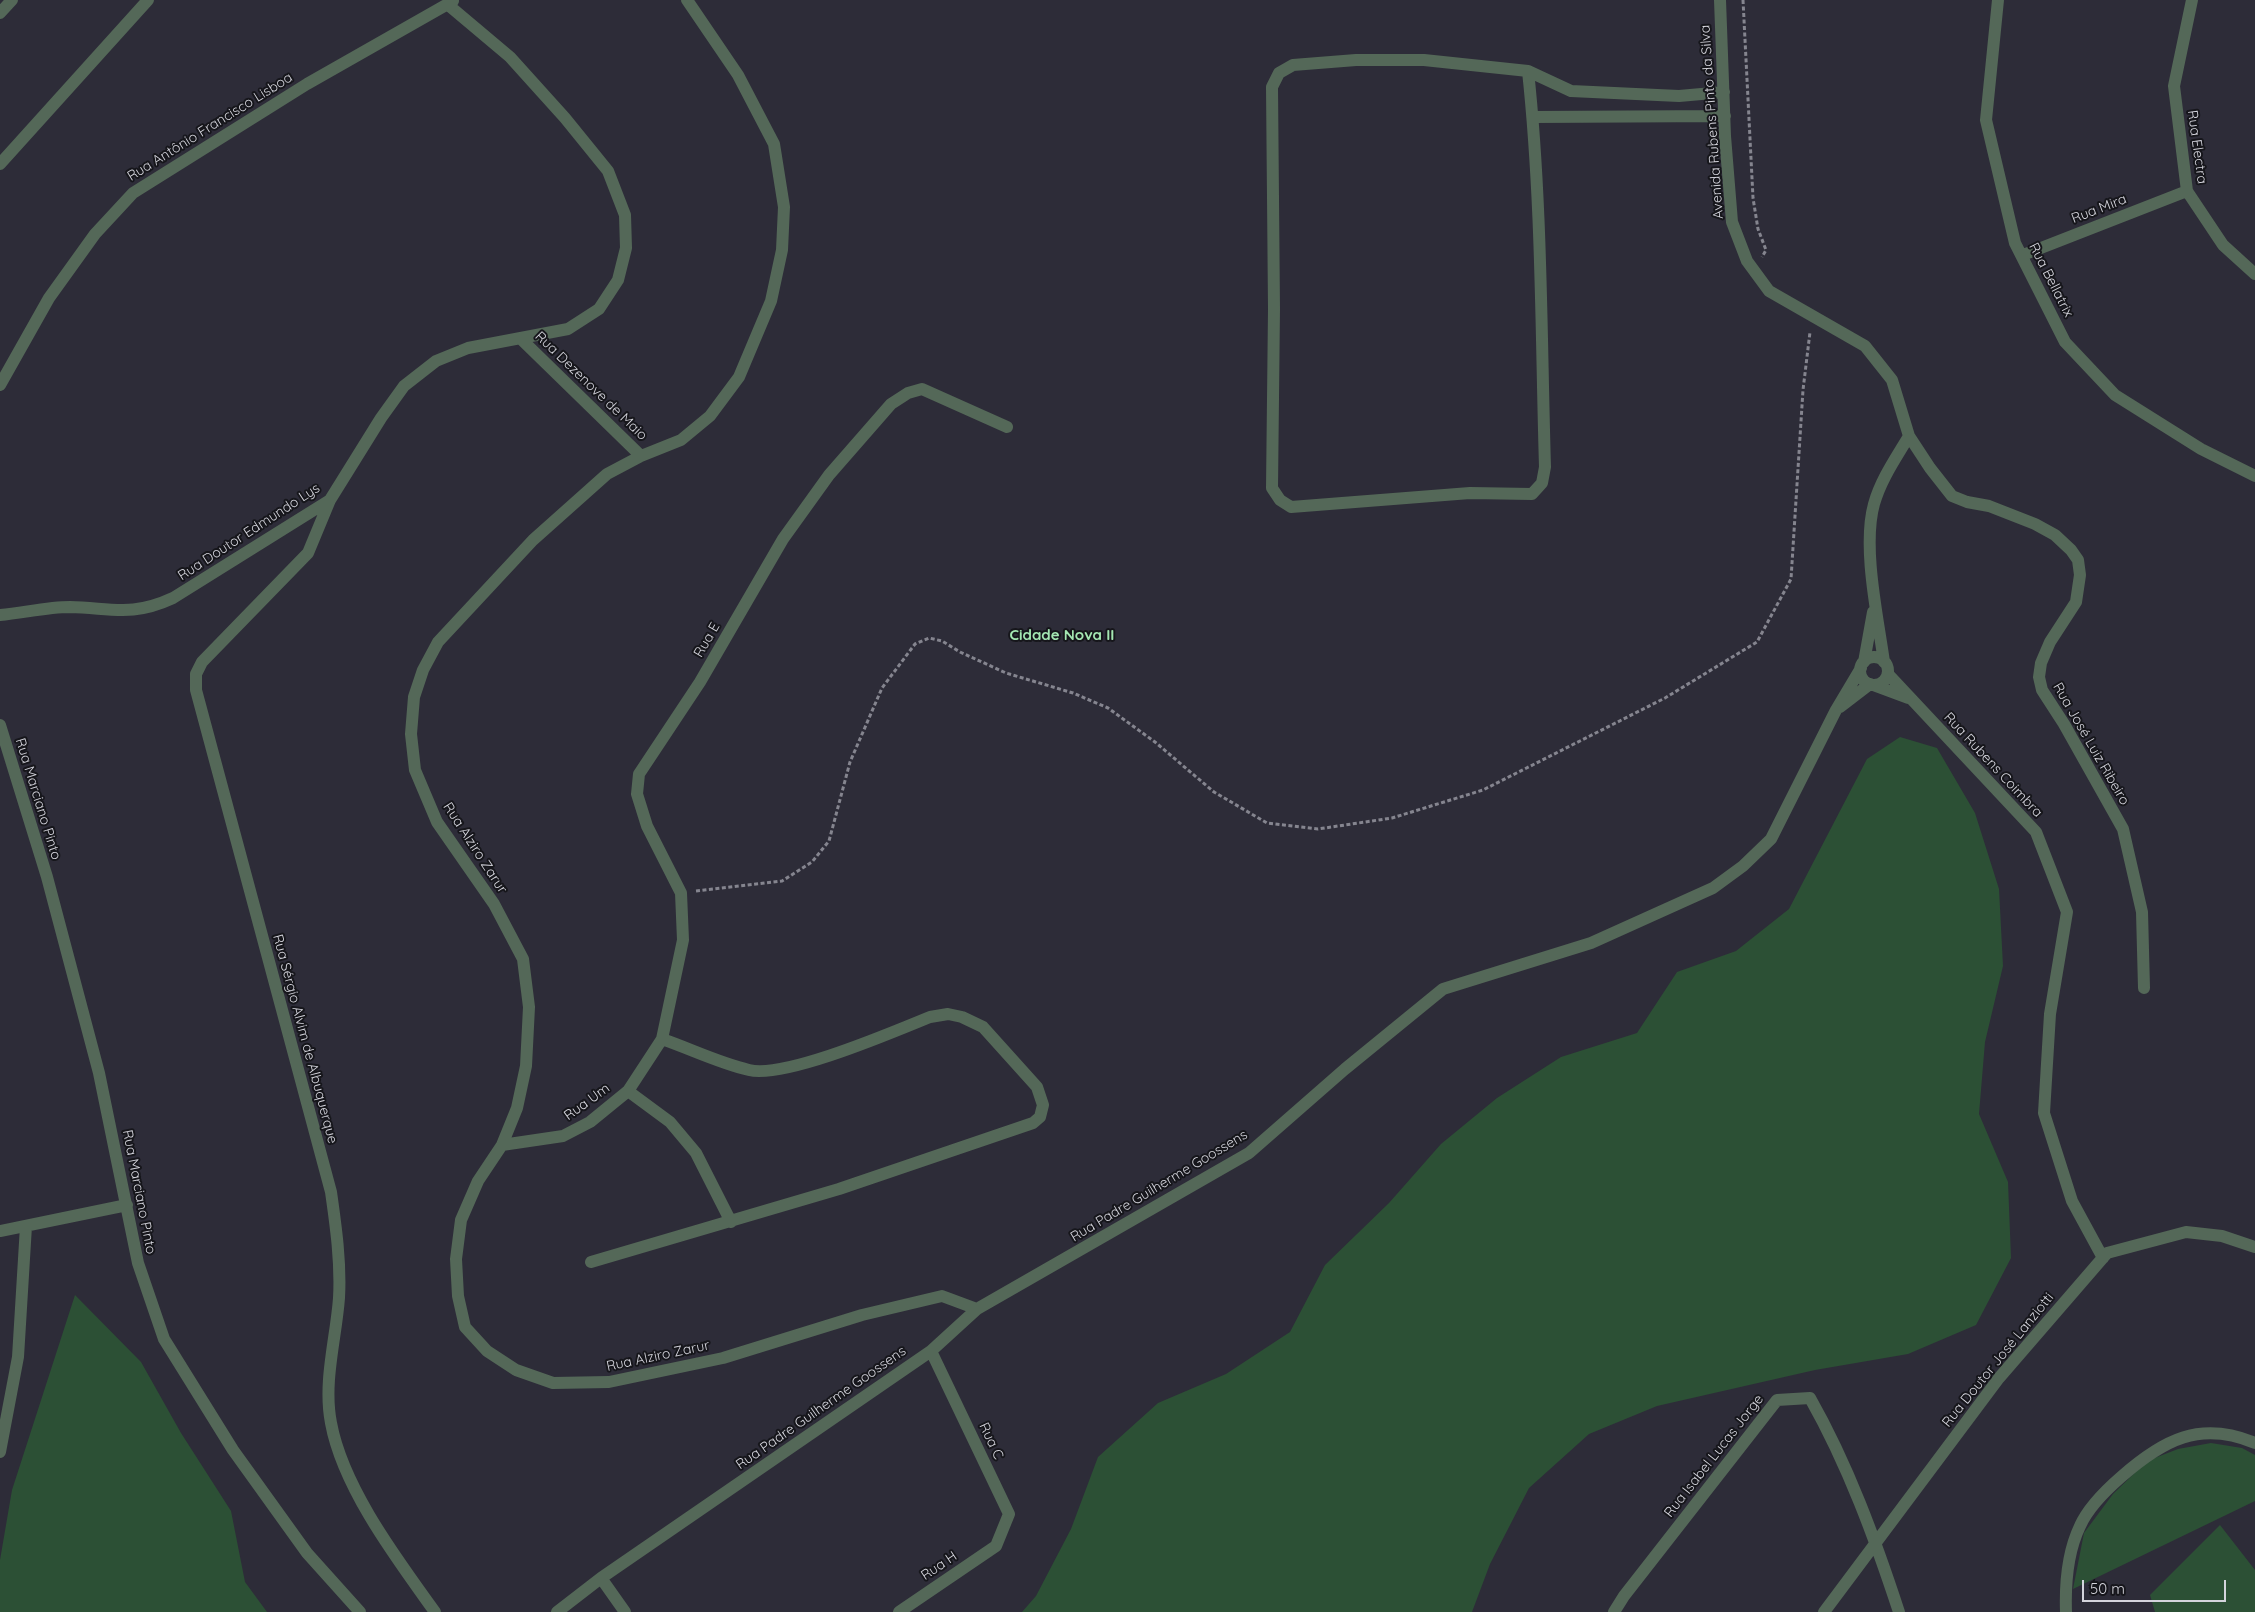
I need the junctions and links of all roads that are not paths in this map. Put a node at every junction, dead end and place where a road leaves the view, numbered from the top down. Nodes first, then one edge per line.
1 (148, 0) edge
2 (687, 0) edge
3 (1720, 0) edge
4 (1998, 0) edge
5 (2192, 0) edge
6 (450, 2) edge
7 (1528, 70) junction
8 (1724, 92) junction
9 (1725, 116) junction
10 (1533, 117) junction
11 (0, 164) edge
12 (2187, 191) junction
13 (2022, 255) junction
14 (2255, 274) edge
15 (520, 338) junction
16 (0, 385) edge
17 (1007, 427) dead end
18 (1909, 436) junction
19 (642, 456) junction
20 (2255, 476) edge
21 (330, 500) junction
22 (1875, 602) junction
23 (0, 615) edge
24 (1862, 665) junction
25 (1886, 668) junction
26 (1871, 685) junction
27 (1911, 699) junction
28 (1836, 710) junction
29 (0, 725) edge
30 (2144, 988) dead end
31 (662, 1039) junction
32 (628, 1091) junction
33 (502, 1145) junction
34 (127, 1205) junction
35 (731, 1222) junction
36 (26, 1226) junction
37 (0, 1231) edge
38 (2255, 1247) edge
39 (2103, 1258) junction
40 (591, 1262) dead end
41 (977, 1309) junction
42 (931, 1351) junction
43 (2255, 1443) edge
44 (0, 1452) edge
45 (1876, 1542) junction
46 (996, 1546) joint
47 (601, 1578) junction
48 (360, 1612) edge
49 (435, 1612) edge
50 (557, 1612) edge
51 (624, 1612) edge
52 (899, 1612) edge
53 (1614, 1612) edge
54 (1824, 1612) edge
55 (1899, 1612) edge
56 (2066, 1612) edge

1 - 11 street
2 - 19 street, Rua Alziro Zarur
3 - 8 street, Avenida Rubens Pinto da Silva
4 - 13 street, Rua Bellatrix
5 - 12 street, Rua Electra
6 - 15 street, Rua Doutor Edmundo Lys
6 - 16 street, Rua Antônio Francisco Lisboa
7 - 8 street
7 - 10 street
7 - 10 street
8 - 9 street, Avenida Rubens Pinto da Silva
9 - 10 street
9 - 18 street, Avenida Rubens Pinto da Silva
12 - 13 street, Rua Mira
12 - 14 street, Rua Electra
13 - 20 street, Rua Bellatrix
15 - 19 street, Rua Dezenove de Maio
15 - 21 street, Rua Doutor Edmundo Lys
17 - 31 street, Rua E
18 - 22 street
18 - 30 street, Rua José Luiz Ribeiro
19 - 33 street, Rua Alziro Zarur
21 - 23 street, Rua Doutor Edmundo Lys
21 - 49 street, Rua Sérgio Alvim de Albuquerque
22 - 24 street
22 - 25 street
24 - 25 street
24 - 26 street
24 - 28 street, Rua Padre Guilherme Goossens
25 - 26 street
25 - 27 street
26 - 27 street
26 - 28 street, Rua Padre Guilherme Goossens
27 - 39 street, Rua Rubens Coimbra
28 - 41 street, Rua Padre Guilherme Goossens
29 - 34 street, Rua Marciano Pinto
31 - 32 street, Rua Um
31 - 35 street
32 - 33 street, Rua Um
32 - 35 street
33 - 41 street, Rua Alziro Zarur
34 - 36 street
34 - 48 street, Rua Marciano Pinto
35 - 40 street
36 - 37 street
36 - 44 street
38 - 39 street, Rua Doutor José Lanziotti
39 - 45 street, Rua Doutor José Lanziotti
41 - 42 street, Rua Padre Guilherme Goossens
42 - 46 street, Rua C
42 - 47 street, Rua Padre Guilherme Goossens
43 - 56 street
45 - 53 street, Rua Isabel Lucas Jorge
45 - 54 street, Rua Doutor José Lanziotti
45 - 55 street
46 - 52 street, Rua H
47 - 50 street, Rua Padre Guilherme Goossens
47 - 51 street

